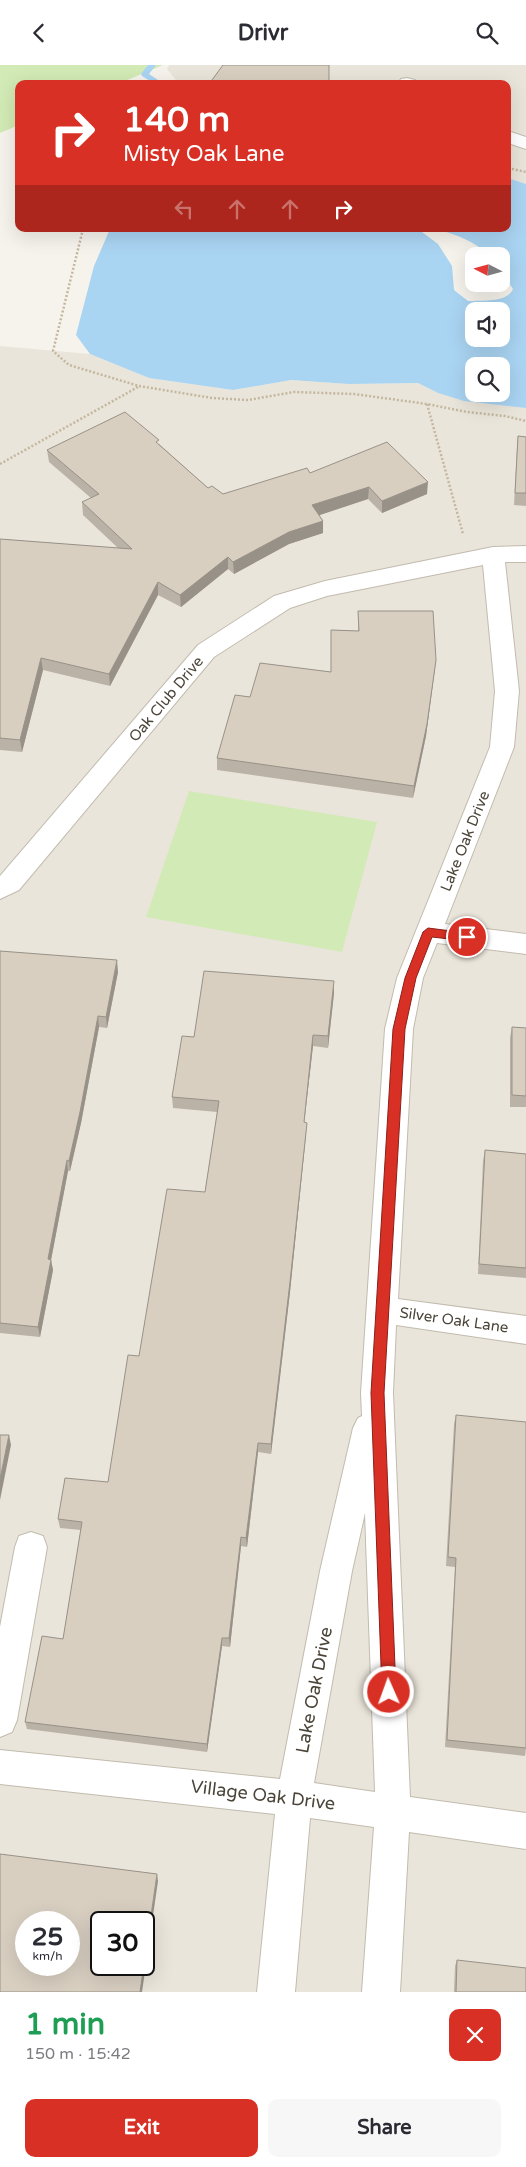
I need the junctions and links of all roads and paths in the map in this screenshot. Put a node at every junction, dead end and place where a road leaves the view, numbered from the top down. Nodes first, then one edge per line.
1 (511, 138) edge
2 (526, 143) edge
3 (82, 232) edge
4 (139, 386) junction
5 (427, 404) junction
6 (526, 421) edge
7 (0, 464) edge
8 (526, 554) edge
9 (493, 555) junction
10 (0, 889) edge
11 (428, 932) junction
12 (526, 944) edge
13 (382, 1310) junction
14 (526, 1330) edge
15 (377, 1393) junction
16 (31, 1547) dead end
17 (0, 1720) edge
18 (0, 1767) edge
19 (294, 1798) junction
20 (393, 1812) junction
21 (526, 1831) edge
22 (276, 1992) edge
23 (381, 1992) edge

1 - 2 street
3 - 4 path
4 - 5 path
4 - 7 path
5 - 6 path
5 - 9 path
8 - 9 street, Oak Club Drive
9 - 10 street, Oak Club Drive
9 - 11 street, Lake Oak Drive
11 - 12 street
11 - 13 street, Lake Oak Drive
13 - 14 street, Silver Oak Lane
13 - 15 street, Lake Oak Drive
15 - 19 street, Lake Oak Drive
15 - 20 street, Lake Oak Drive
16 - 17 street
18 - 19 street, Village Oak Drive
19 - 20 street, Village Oak Drive
19 - 22 street, Lake Oak Drive
20 - 21 street, Village Oak Drive
20 - 23 street, Lake Oak Drive

